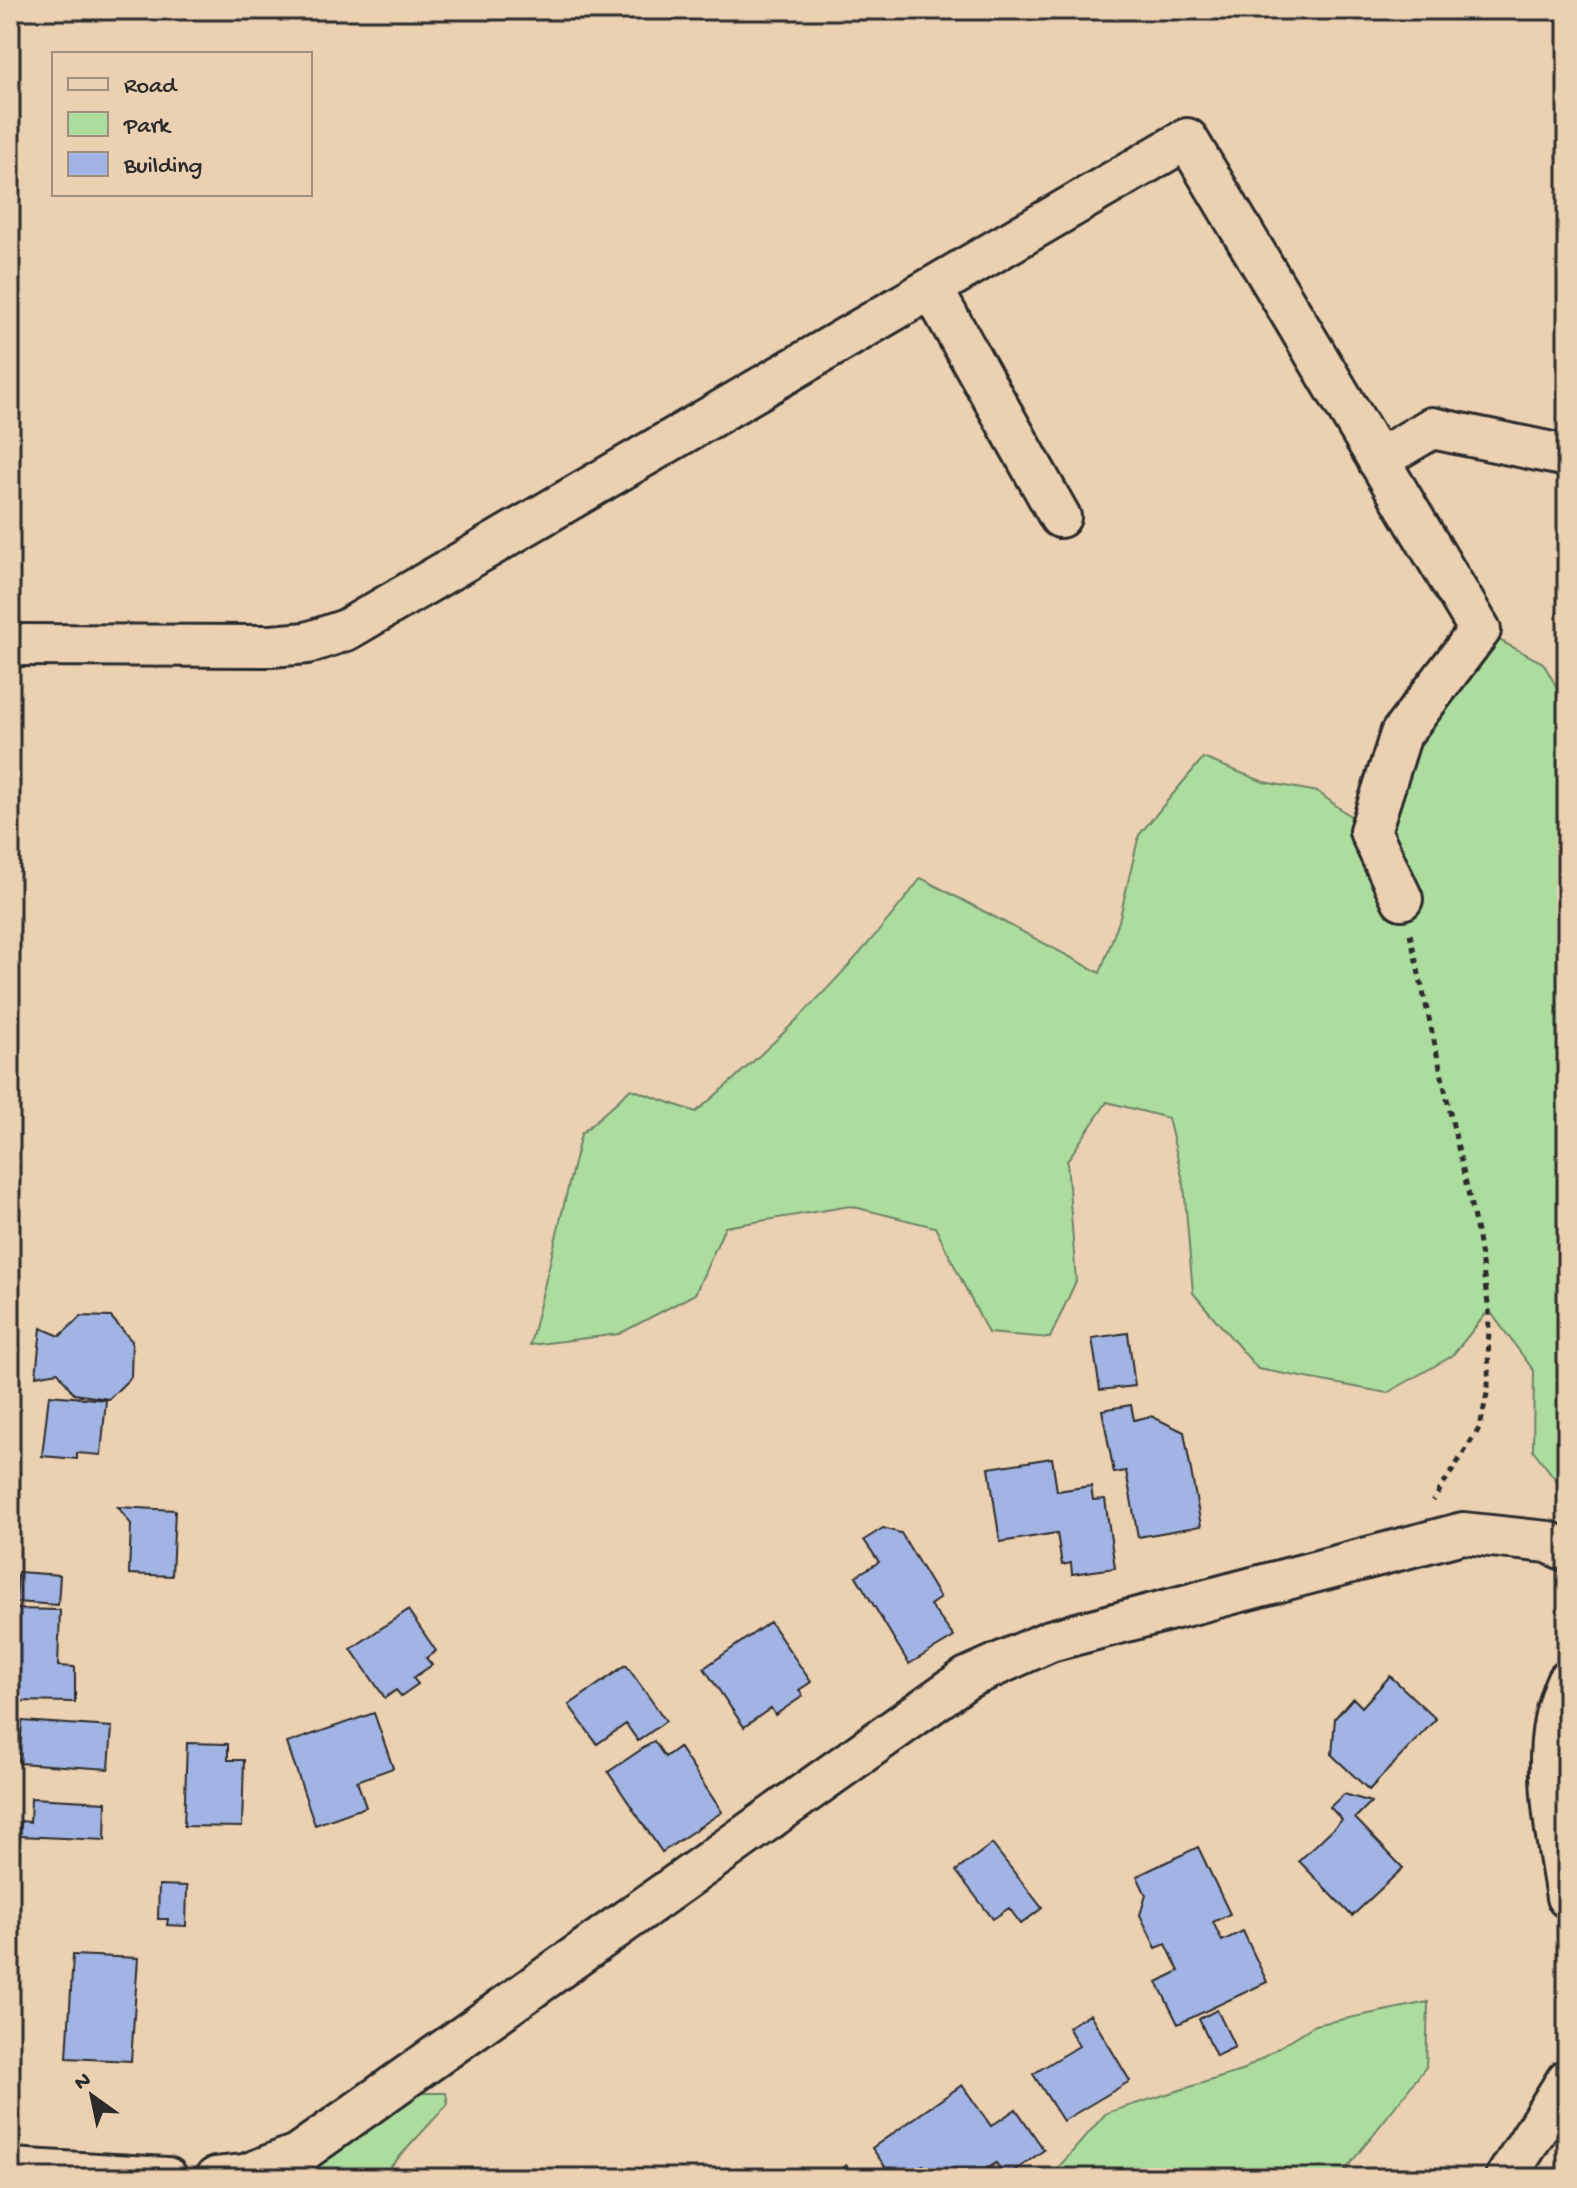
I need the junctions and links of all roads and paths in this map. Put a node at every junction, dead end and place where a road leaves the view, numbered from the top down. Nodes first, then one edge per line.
1 (932, 289) junction
2 (1567, 456) edge
3 (1378, 460) junction
4 (1060, 517) dead end
5 (10, 645) edge
6 (1402, 899) joint
7 (1410, 1549) junction
8 (1567, 1551) edge
9 (1567, 1681) edge
10 (1567, 1897) edge
11 (1567, 2080) edge
12 (10, 2169) edge
13 (167, 2178) edge
14 (216, 2178) edge
15 (1506, 2178) edge

1 - 3 street
1 - 4 street
1 - 5 street
2 - 3 street
3 - 6 street
6 - 7 path
7 - 8 street
7 - 14 street
9 - 10 street
11 - 15 street
12 - 13 street

